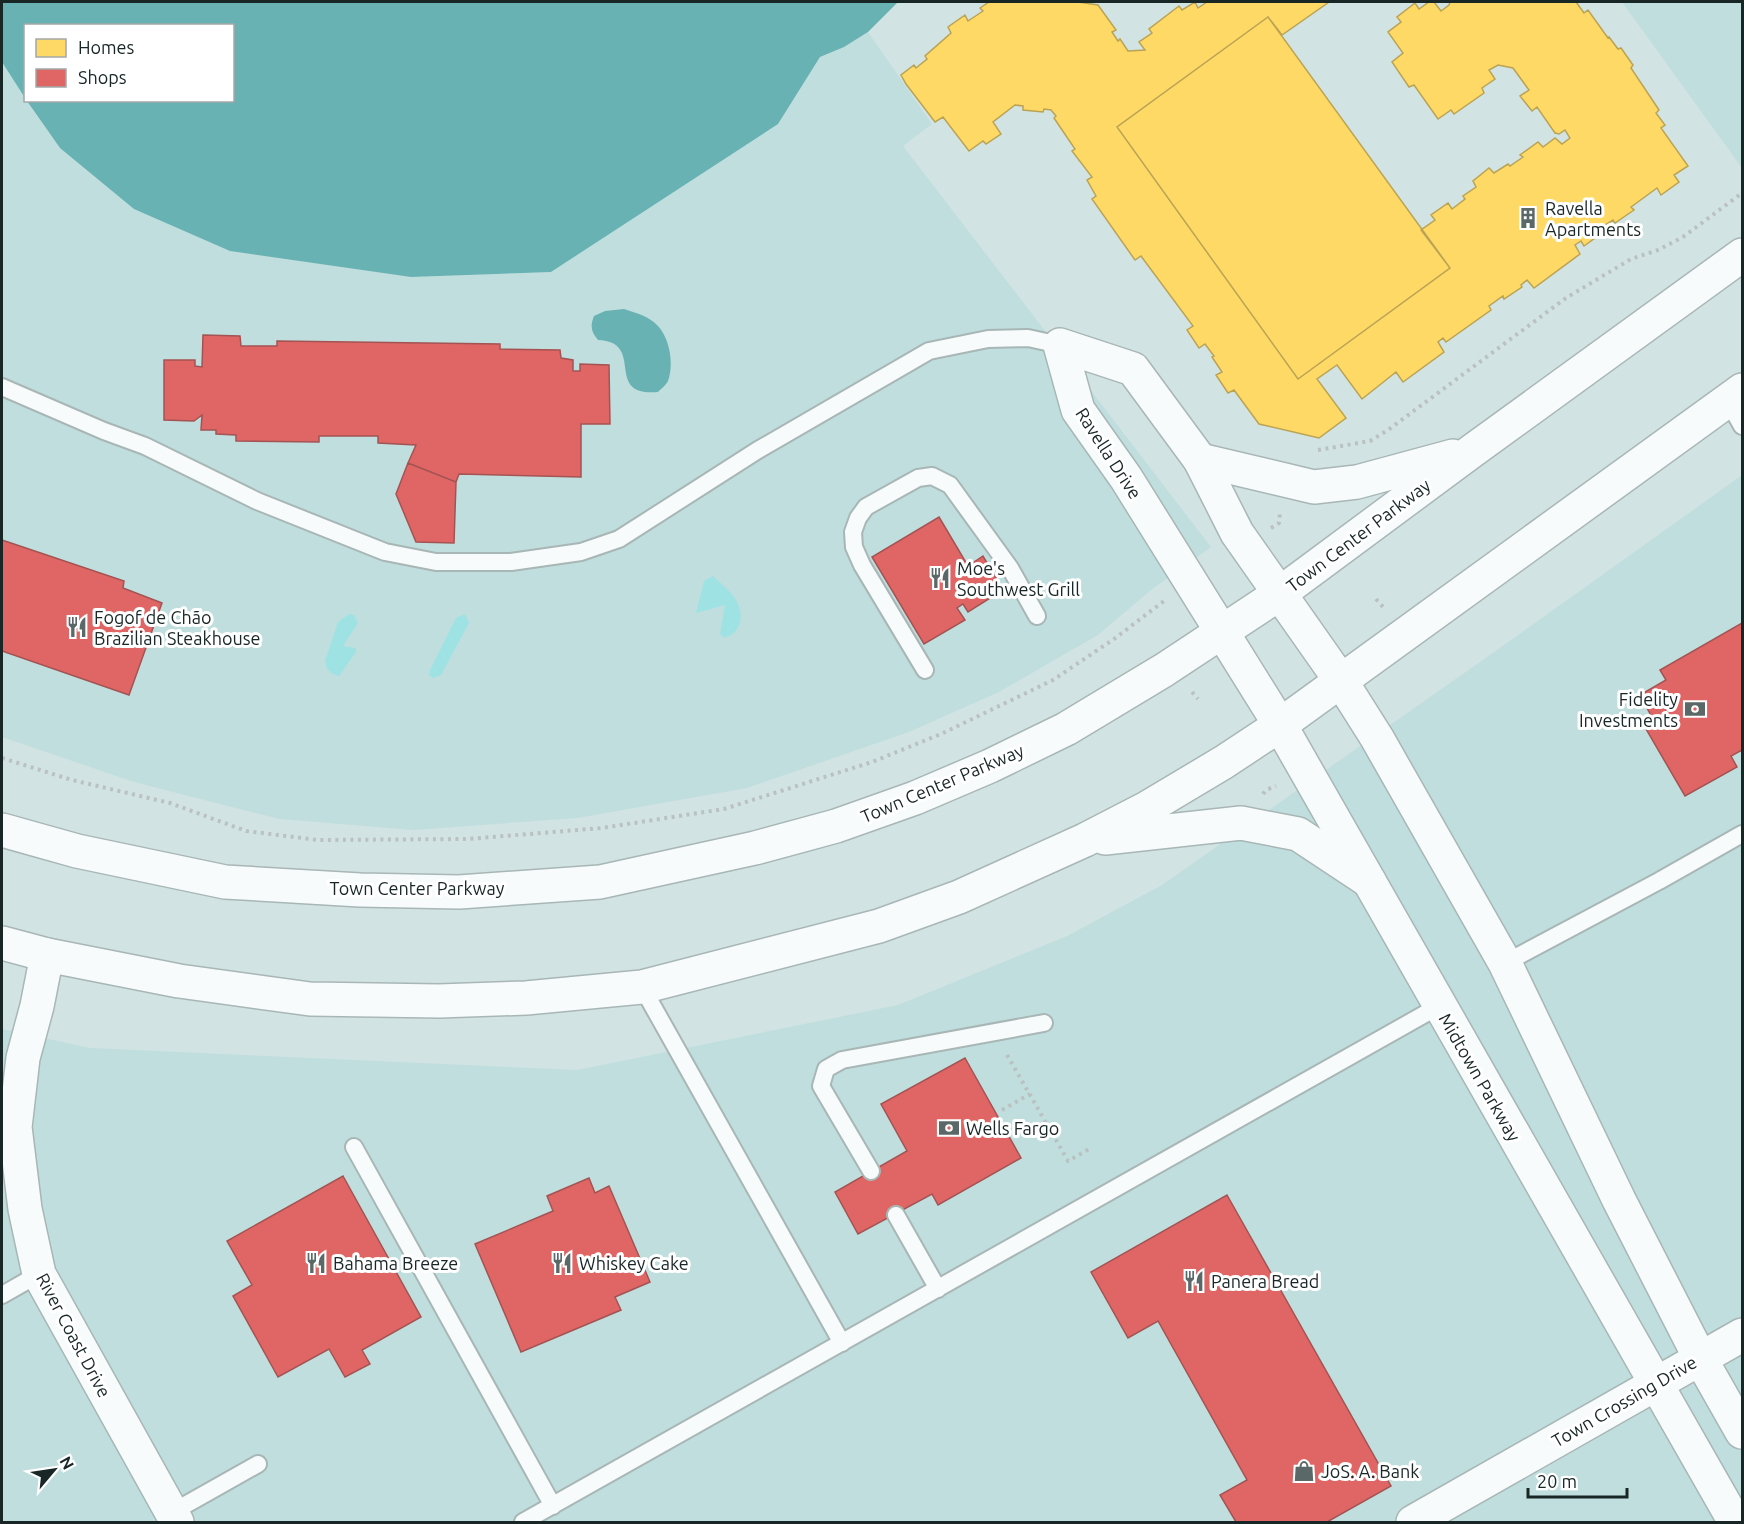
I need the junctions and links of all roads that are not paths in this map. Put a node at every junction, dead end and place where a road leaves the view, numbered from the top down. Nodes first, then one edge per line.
1 (1743, 255) edge
2 (1060, 345) junction
3 (2, 387) edge
4 (1738, 405) edge
5 (1472, 451) junction
6 (1200, 460) junction
7 (1279, 594) junction
8 (1037, 616) dead end
9 (1222, 633) junction
10 (925, 670) dead end
11 (1341, 681) junction
12 (1280, 725) junction
13 (2, 830) edge
14 (1743, 834) edge
15 (1085, 840) junction
16 (1369, 881) junction
17 (2, 943) edge
18 (47, 955) junction
19 (1505, 963) junction
20 (642, 987) junction
21 (1439, 1006) junction
22 (1044, 1023) dead end
23 (354, 1148) dead end
24 (871, 1172) dead end
25 (896, 1215) dead end
26 (39, 1274) junction
27 (938, 1288) junction
28 (2, 1295) edge
29 (1743, 1335) edge
30 (842, 1343) junction
31 (1700, 1358) junction
32 (1656, 1383) junction
33 (1743, 1432) edge
34 (258, 1464) dead end
35 (553, 1506) junction
36 (174, 1518) edge
37 (523, 1522) edge
38 (1413, 1522) edge
39 (1735, 1522) edge

1 - 5 main road, Town Center Parkway
2 - 3 lane
2 - 6 main road
2 - 9 main road, Ravella Drive
4 - 11 main road
5 - 6 main road
5 - 7 main road, Town Center Parkway
6 - 7 main road
7 - 9 main road, Town Center Parkway
7 - 11 main road
8 - 10 lane
9 - 12 main road, Midtown Parkway
9 - 13 main road, Town Center Parkway
11 - 12 main road
11 - 19 main road
12 - 15 main road
12 - 16 main road, Midtown Parkway
14 - 19 lane
15 - 16 main road
15 - 20 main road
16 - 21 main road, Midtown Parkway
17 - 18 main road
18 - 20 main road
18 - 26 main road, River Coast Drive
19 - 31 main road
20 - 30 lane
21 - 27 lane
21 - 32 main road, Midtown Parkway
22 - 24 lane
23 - 35 lane
25 - 27 lane
26 - 28 lane
26 - 36 main road, River Coast Drive
27 - 30 lane
29 - 31 main road, Town Crossing Drive
30 - 35 lane
31 - 32 main road, Town Crossing Drive
31 - 33 main road
32 - 38 main road, Town Crossing Drive
32 - 39 main road, Midtown Parkway
34 - 36 lane
35 - 37 lane

